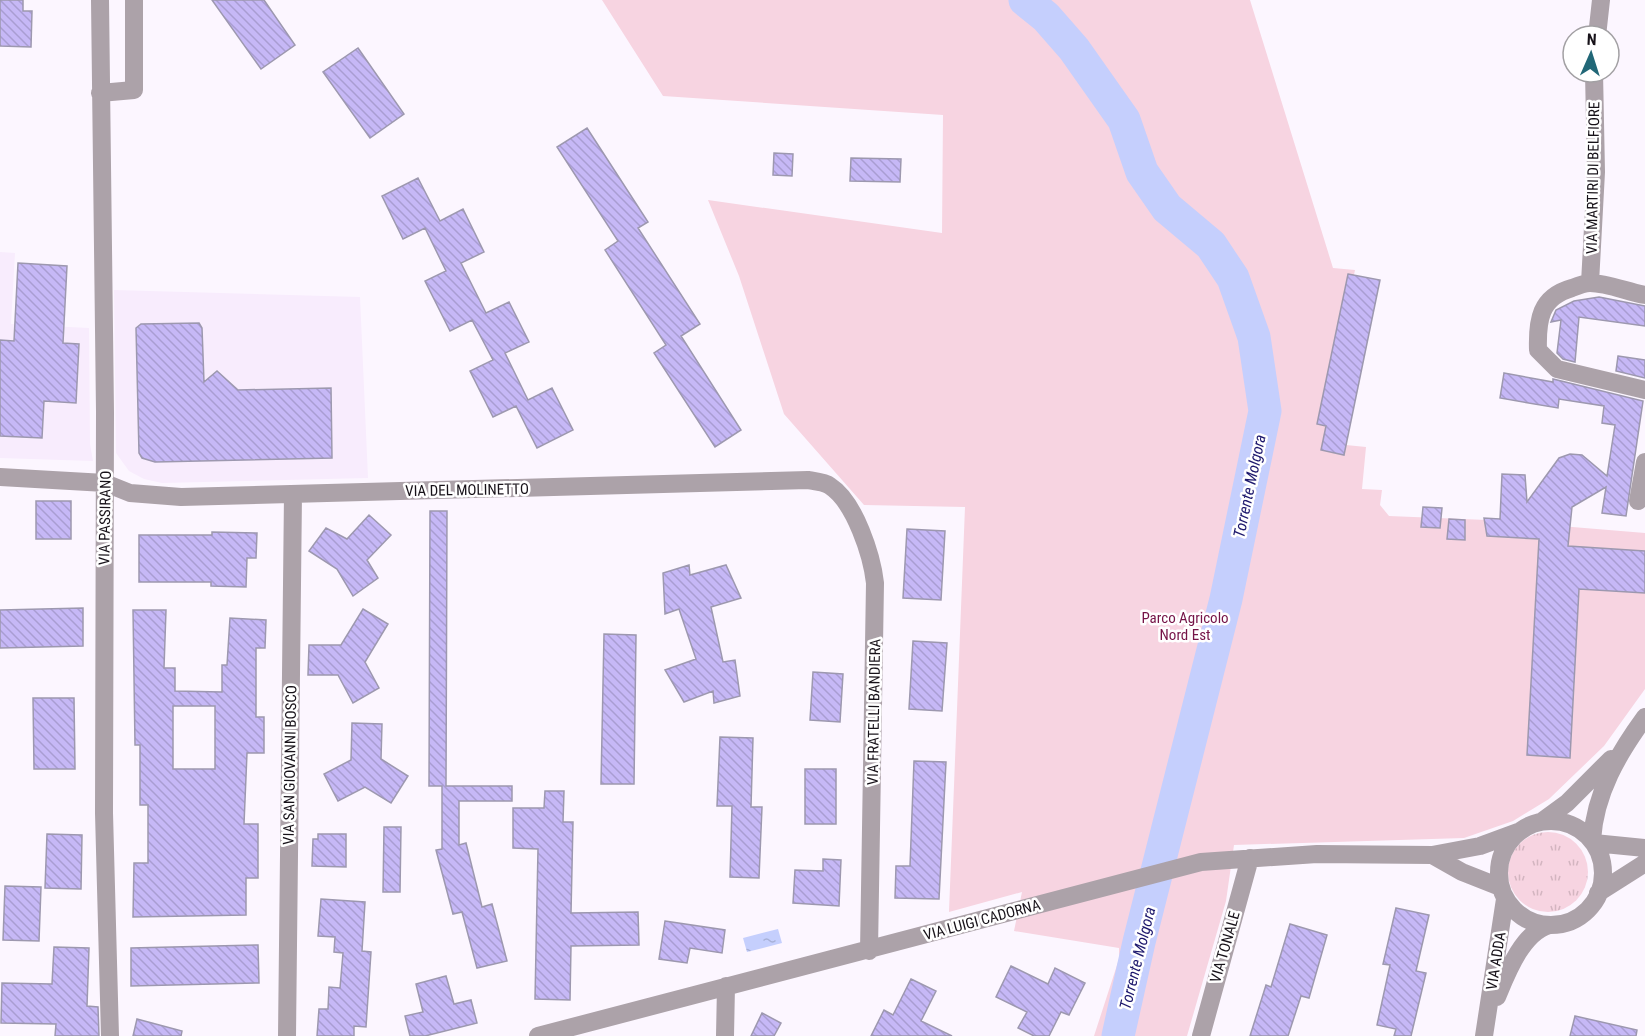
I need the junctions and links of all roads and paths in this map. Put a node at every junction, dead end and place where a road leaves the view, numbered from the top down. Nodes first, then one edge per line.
1 (100, 0) edge
2 (134, 0) edge
3 (1601, 0) edge
4 (1598, 24) edge
5 (1594, 84) edge
6 (100, 93) junction
7 (1590, 283) junction
8 (1645, 295) edge
9 (1645, 390) edge
10 (1645, 462) edge
11 (0, 477) edge
12 (105, 483) junction
13 (830, 485) joint
14 (293, 494) junction
15 (1638, 501) dead end
16 (1645, 717) edge
17 (1623, 747) junction
18 (1541, 822) junction
19 (1518, 832) junction
20 (1593, 842) junction
21 (1645, 848) edge
22 (1432, 855) junction
23 (1250, 858) junction
24 (1645, 863) edge
25 (1503, 893) junction
26 (1599, 893) junction
27 (1549, 925) junction
28 (869, 951) junction
29 (726, 986) junction
30 (1485, 1030) edge
31 (110, 1036) edge
32 (287, 1036) edge
33 (538, 1036) edge
34 (725, 1036) edge
35 (1201, 1036) edge

1 - 6 street, VIA PASSIRANO
2 - 6 street
3 - 4 street
5 - 7 street, VIA MARTIRI DI BELFIORE
6 - 12 street, VIA PASSIRANO
7 - 8 street
7 - 9 street
10 - 15 street
11 - 12 street, VIA DEL MOLINETTO
12 - 14 street, VIA DEL MOLINETTO
12 - 31 street, VIA PASSIRANO
13 - 14 street, VIA DEL MOLINETTO
13 - 28 street, VIA FRATELLI BANDIERA
14 - 32 street, VIA SAN GIOVANNI BOSCO
16 - 17 street
17 - 18 street
17 - 20 street
18 - 19 street
18 - 20 street
19 - 22 street, VIA LUIGI CADORNA
19 - 25 street
20 - 21 street
20 - 26 street
22 - 23 street, VIA LUIGI CADORNA
22 - 25 street, VIA LUIGI CADORNA
23 - 28 street, VIA LUIGI CADORNA
23 - 35 street, VIA TONALE
24 - 26 street
25 - 27 street
25 - 30 street, VIA ADDA
26 - 27 street
27 - 30 street, VIA ADDA
28 - 29 street, VIA LUIGI CADORNA
29 - 33 street, VIA LUIGI CADORNA
29 - 34 street

